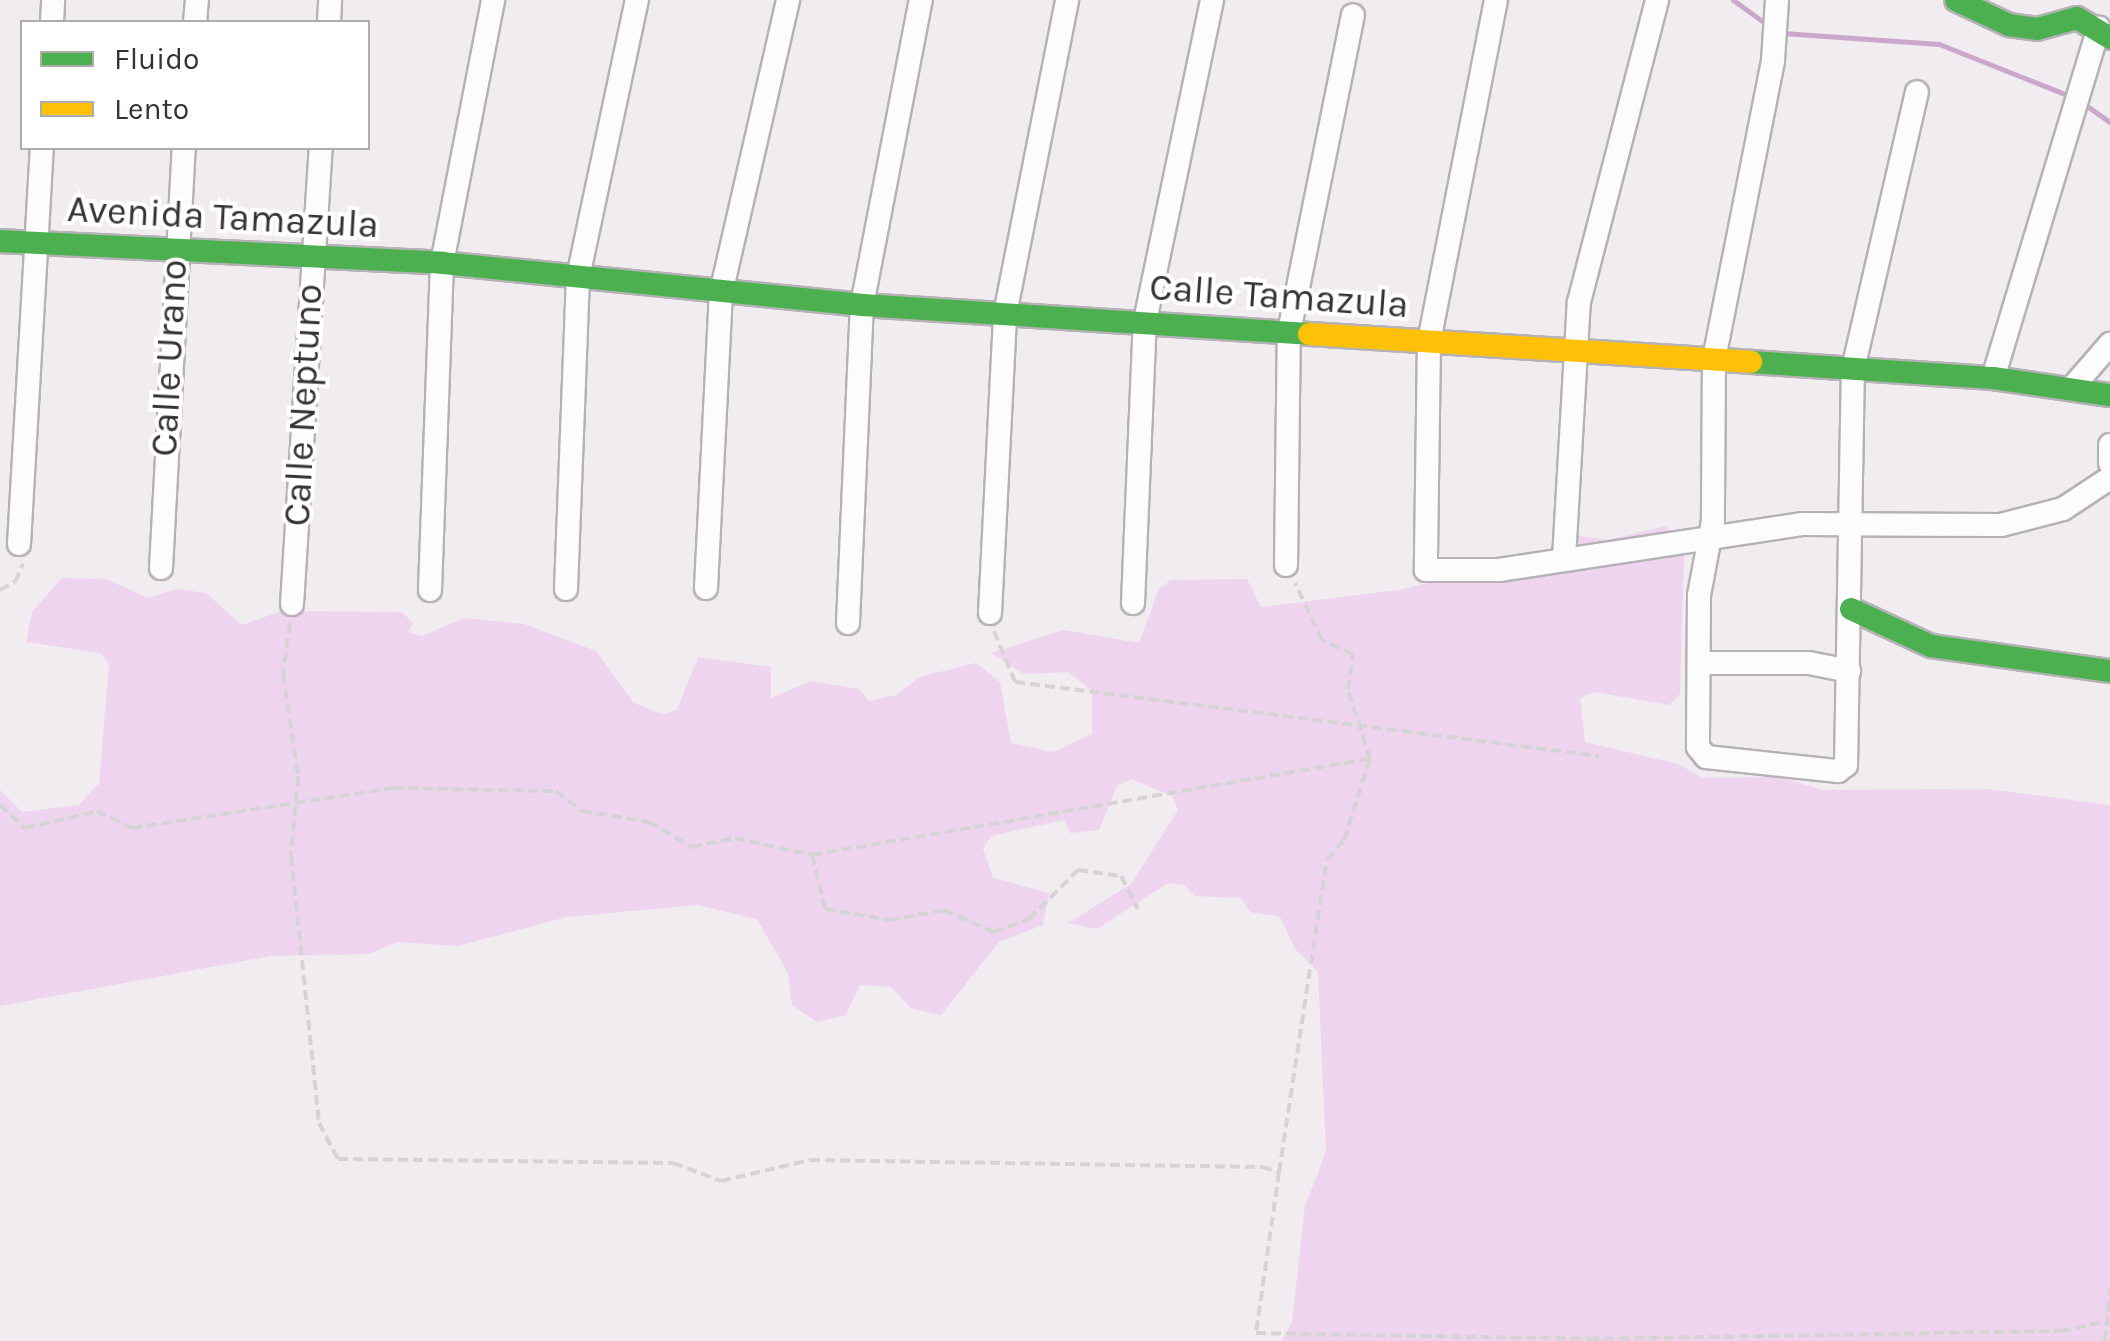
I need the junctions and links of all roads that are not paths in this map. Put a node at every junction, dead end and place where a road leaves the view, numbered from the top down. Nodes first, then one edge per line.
1 (493, 0) edge
2 (637, 0) edge
3 (788, 0) edge
4 (921, 0) edge
5 (1067, 0) edge
6 (1212, 0) edge
7 (1496, 0) edge
8 (1656, 0) edge
9 (1777, 0) edge
10 (1956, 0) edge
11 (2072, 8) edge
12 (1353, 15) dead end
13 (2104, 33) edge
14 (1916, 92) dead end
15 (42, 150) edge
16 (184, 150) edge
17 (321, 150) edge
18 (0, 241) edge
19 (34, 242) junction
20 (174, 249) junction
21 (311, 259) junction
22 (442, 263) junction
23 (578, 277) junction
24 (721, 294) junction
25 (862, 306) junction
26 (1004, 314) junction
27 (1145, 321) junction
28 (1289, 332) junction
29 (1430, 341) junction
30 (2110, 344) edge
31 (1574, 350) junction
32 (1714, 360) junction
33 (1853, 369) junction
34 (1994, 378) junction
35 (2090, 392) edge
36 (2110, 406) edge
37 (2110, 445) edge
38 (2110, 462) edge
39 (2110, 478) edge
40 (1852, 526) junction
41 (1711, 532) junction
42 (19, 544) road end
43 (1564, 558) junction
44 (1286, 565) road end
45 (161, 568) dead end
46 (706, 588) dead end
47 (430, 590) dead end
48 (566, 590) dead end
49 (1132, 602) dead end
50 (292, 604) road end
51 (1852, 609) junction
52 (990, 613) road end
53 (848, 623) dead end
54 (1699, 663) junction
55 (2110, 671) edge
56 (1849, 672) junction

1 - 22 street
2 - 23 street
3 - 24 street
4 - 25 street
5 - 26 street
6 - 27 street
7 - 29 street
8 - 31 street
9 - 32 street
10 - 11 street
11 - 13 street
12 - 28 street
13 - 34 street
14 - 33 street
15 - 19 street
16 - 20 street, Calle Urano
17 - 21 street, Calle Neptuno
18 - 19 street, Avenida Tamazula
19 - 20 street, Avenida Tamazula
19 - 42 street
20 - 21 street, Avenida Tamazula
20 - 45 street, Calle Urano
21 - 22 street, Avenida Tamazula
21 - 50 street, Calle Neptuno
22 - 23 street, Calle Tamazula
22 - 47 street
23 - 24 street, Calle Tamazula
23 - 48 street
24 - 25 street, Calle Tamazula
24 - 46 street
25 - 26 street, Calle Tamazula
25 - 53 street
26 - 27 street, Calle Tamazula
26 - 52 street
27 - 28 street, Calle Tamazula
27 - 49 street
28 - 29 street, Calle Tamazula
28 - 44 street
29 - 31 street, Calle Tamazula
29 - 43 street
30 - 35 street
31 - 32 street, Calle Tamazula
31 - 43 street
32 - 33 street, Calle Tamazula
32 - 41 street
33 - 34 street, Calle Tamazula
33 - 40 street
34 - 35 street, Calle Tamazula
35 - 36 street
37 - 38 street
39 - 40 street
40 - 41 street
40 - 51 street
41 - 43 street
41 - 54 street
51 - 55 street
51 - 56 street
54 - 56 street
54 - 56 street

